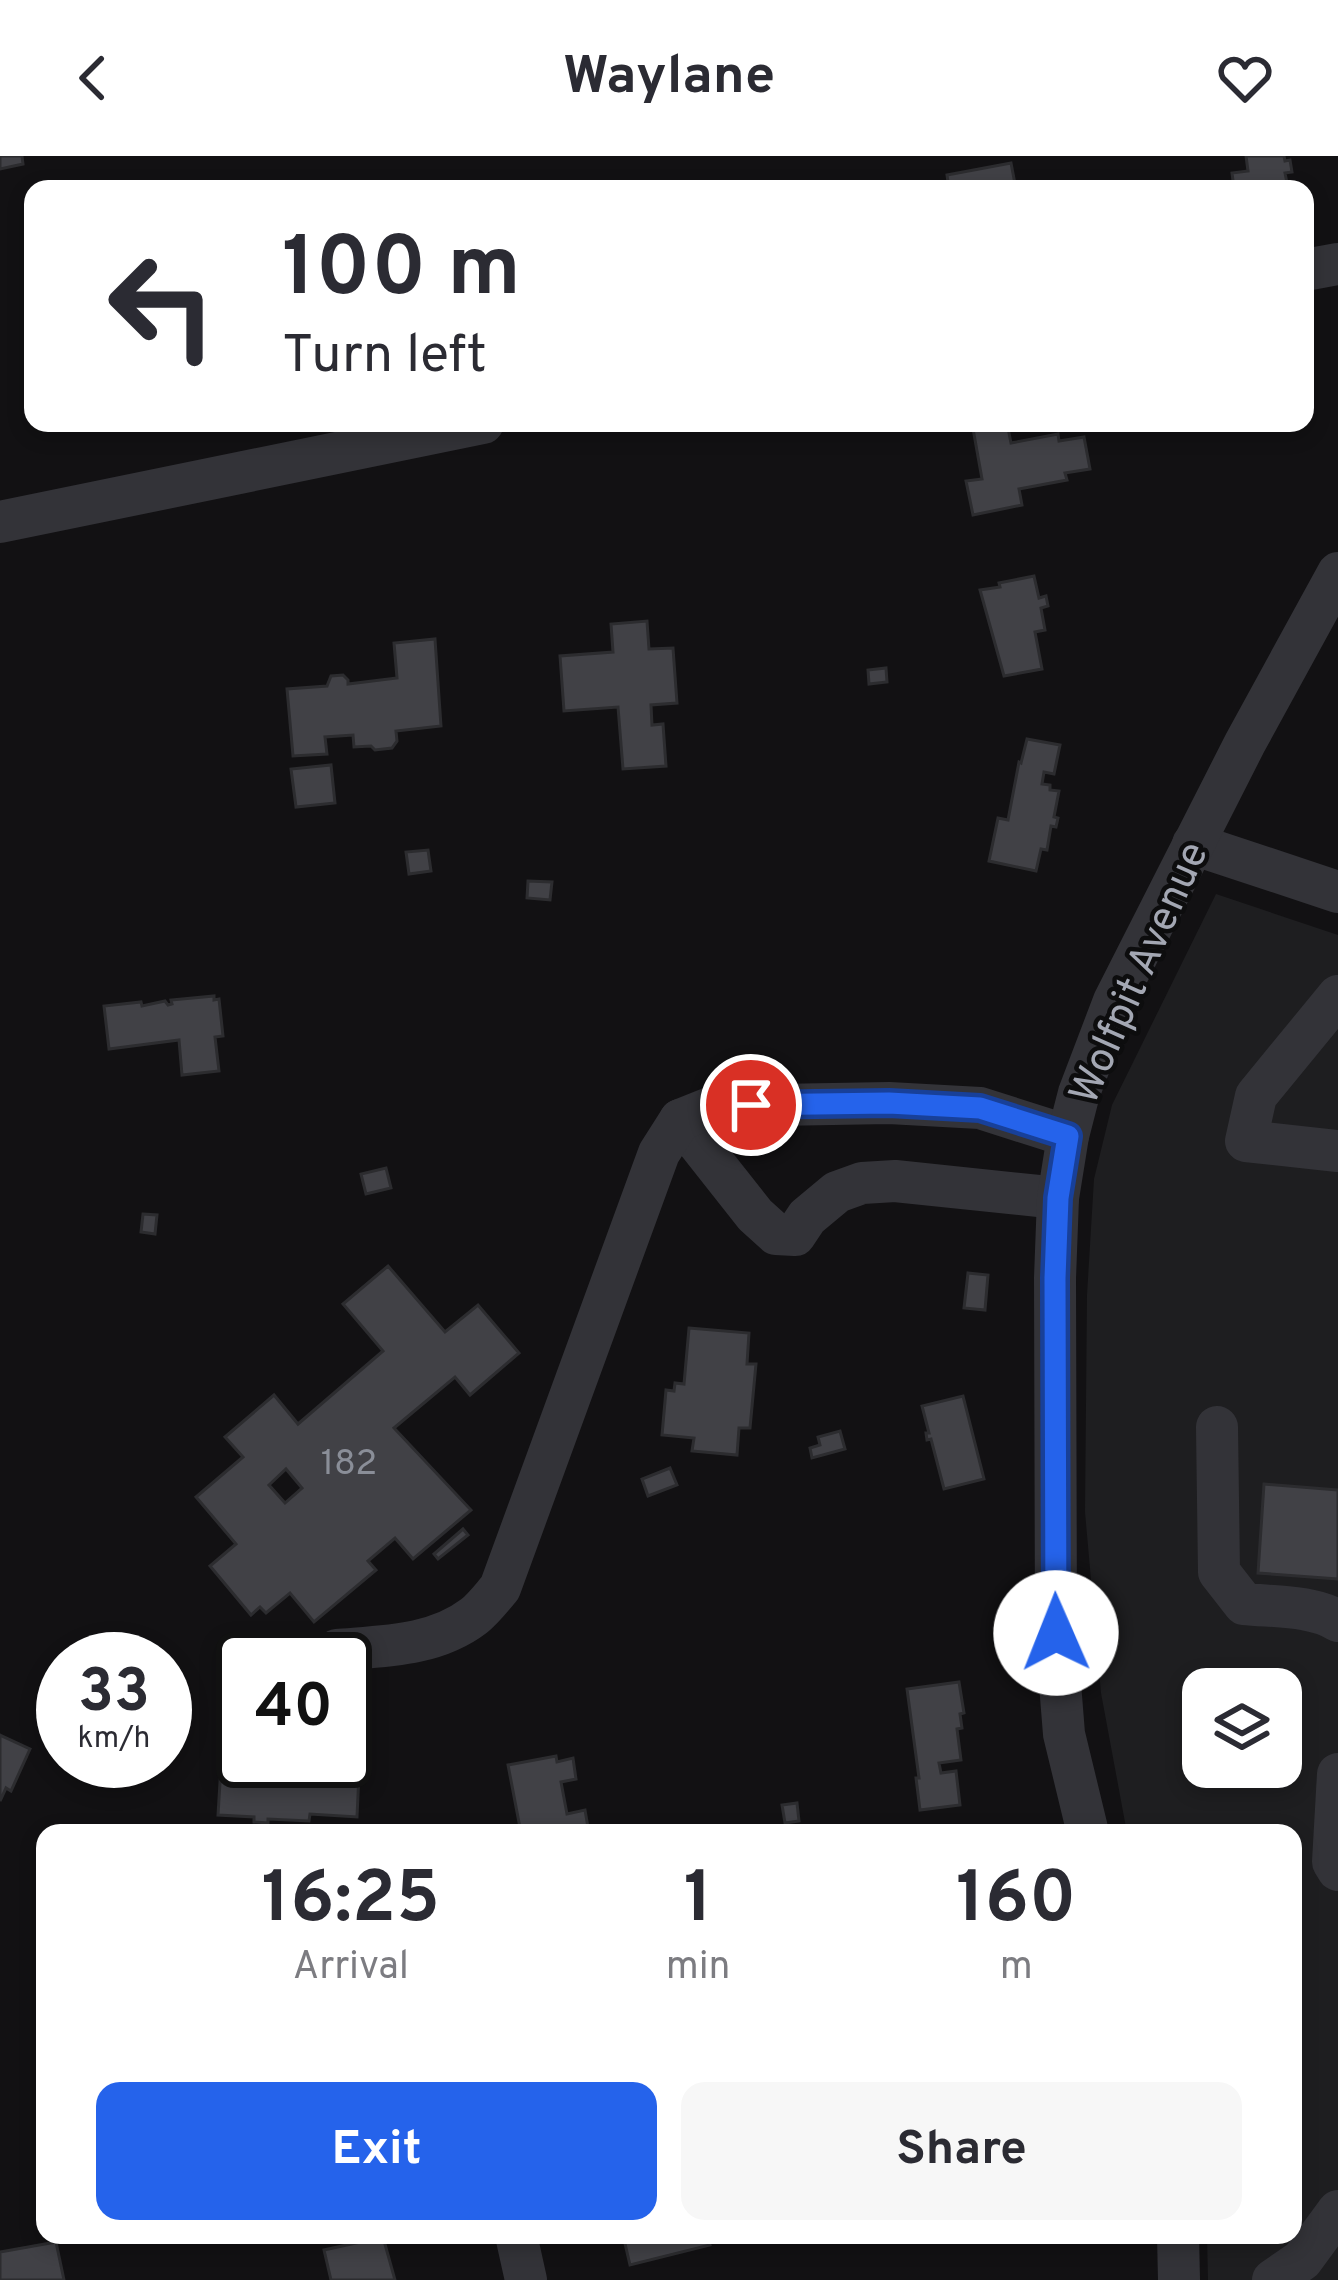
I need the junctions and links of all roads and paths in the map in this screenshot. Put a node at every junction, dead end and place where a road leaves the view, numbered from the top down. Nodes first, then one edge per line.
1 (434, 432) edge
2 (3, 512) edge
3 (1338, 573) edge
4 (1193, 844) junction
5 (1338, 892) edge
6 (1338, 996) edge
7 (680, 1120) junction
8 (1068, 1136) junction
9 (1332, 1167) edge
10 (1058, 1198) junction
11 (1217, 1427) dead end
12 (1338, 1621) edge
13 (372, 1648) edge
14 (1338, 1774) edge
15 (1086, 1824) edge
16 (1338, 1870) edge
17 (1338, 2211) edge
18 (518, 2244) edge
19 (1178, 2244) edge
20 (526, 2280) edge
21 (1179, 2280) edge
22 (1273, 2280) edge

1 - 2 street
3 - 4 street, Wolfpit Avenue
4 - 5 street
4 - 8 street, Wolfpit Avenue
6 - 9 street
7 - 8 street
7 - 10 street
7 - 13 street
8 - 10 street, Wolfpit Avenue
10 - 15 street, Wolfpit Avenue
11 - 12 street
14 - 16 street
17 - 22 street
18 - 20 street
19 - 21 street

